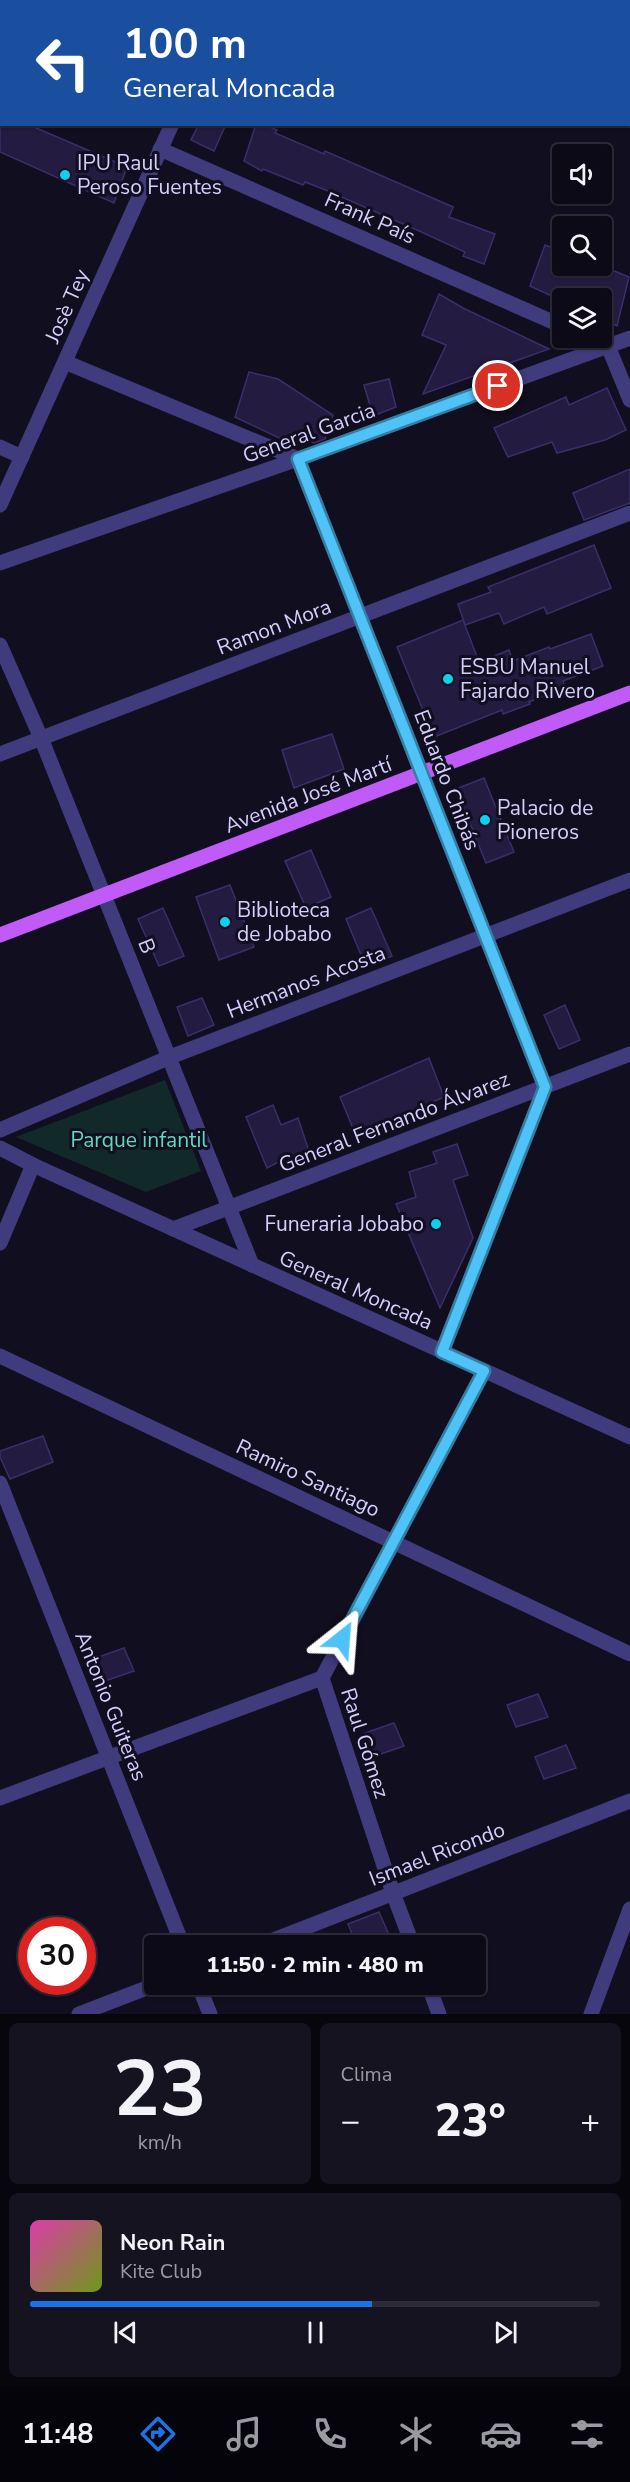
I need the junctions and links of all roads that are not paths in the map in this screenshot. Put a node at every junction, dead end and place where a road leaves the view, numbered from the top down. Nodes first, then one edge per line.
1 (171, 126) edge
2 (160, 149) junction
3 (552, 322) edge
4 (630, 338) edge
5 (612, 345) edge
6 (603, 348) edge
7 (609, 348) edge
8 (65, 362) junction
9 (630, 400) edge
10 (0, 447) edge
11 (22, 457) junction
12 (298, 459) junction
13 (0, 505) edge
14 (630, 513) edge
15 (0, 563) edge
16 (360, 616) junction
17 (0, 645) edge
18 (630, 693) edge
19 (41, 738) junction
20 (0, 754) edge
21 (422, 774) junction
22 (630, 880) edge
23 (105, 897) junction
24 (0, 935) edge
25 (486, 935) junction
26 (630, 1054) edge
27 (170, 1057) junction
28 (545, 1087) junction
29 (0, 1130) edge
30 (0, 1148) edge
31 (33, 1165) junction
32 (229, 1208) junction
33 (173, 1229) junction
34 (0, 1243) edge
35 (252, 1265) junction
36 (442, 1352) junction
37 (0, 1356) edge
38 (484, 1371) junction
39 (630, 1437) edge
40 (0, 1483) edge
41 (393, 1542) junction
42 (630, 1654) edge
43 (322, 1678) junction
44 (109, 1759) junction
45 (0, 1798) edge
46 (630, 1801) edge
47 (393, 1893) junction
48 (630, 1908) edge
49 (179, 1935) edge
50 (286, 1935) edge
51 (409, 1935) edge
52 (144, 1989) edge
53 (202, 1995) edge
54 (432, 1995) edge
55 (79, 2014) edge
56 (210, 2014) edge
57 (439, 2014) edge
58 (591, 2014) edge

1 - 2 street, Josè Tey
2 - 3 street, Frank País
2 - 8 street, Josè Tey
4 - 5 street, General Garcia
6 - 12 street, General Garcia
7 - 9 street
8 - 11 street, Josè Tey
8 - 12 street
10 - 11 street
11 - 13 street, Josè Tey
12 - 15 street, General Garcia
12 - 16 street, Eduardo Chibás
14 - 16 street, Ramon Mora
16 - 19 street, Ramon Mora
16 - 21 street, Eduardo Chibás
17 - 19 street, B
18 - 21 main road, Avenida José Martí
19 - 20 street, Ramon Mora
19 - 23 street, B
21 - 23 main road, Avenida José Martí
21 - 25 street, Eduardo Chibás
22 - 25 street, Hermanos Acosta
23 - 24 main road, Avenida José Martí
23 - 27 street, B
25 - 27 street, Hermanos Acosta
25 - 28 street, Eduardo Chibás
26 - 28 street, General Fernando Álvarez
27 - 29 street, Hermanos Acosta
27 - 32 street, B
28 - 32 street, General Fernando Álvarez
28 - 36 street
30 - 31 street, General Moncada
31 - 33 street, General Moncada
31 - 34 street
32 - 33 street, General Fernando Álvarez
32 - 35 street, B
33 - 35 street, General Moncada
35 - 36 street, General Moncada
36 - 38 street, General Moncada
37 - 41 street, Ramiro Santiago
38 - 39 street, General Moncada
38 - 41 street, Raul Gómez
40 - 44 street, Antonio Guiteras
41 - 42 street, Ramiro Santiago
41 - 43 street, Raul Gómez
43 - 44 street
43 - 47 street, Raul Gómez
44 - 45 street
44 - 49 street, Antonio Guiteras
46 - 47 street, Ismael Ricondo
47 - 50 street, Ismael Ricondo
47 - 51 street, Raul Gómez
48 - 58 street
52 - 55 street
53 - 56 street
54 - 57 street

